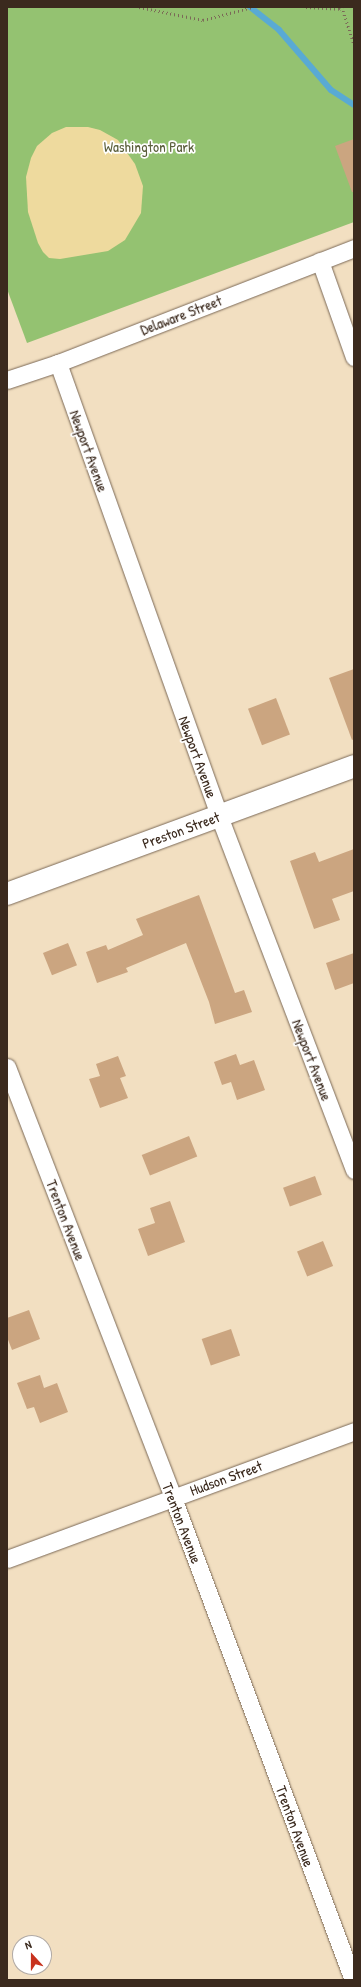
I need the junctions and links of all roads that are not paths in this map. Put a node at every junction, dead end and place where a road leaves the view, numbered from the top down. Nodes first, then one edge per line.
1 (354, 248) edge
2 (320, 261) junction
3 (354, 357) edge
4 (58, 363) junction
5 (7, 380) edge
6 (354, 766) edge
7 (219, 816) junction
8 (7, 894) edge
9 (7, 1067) edge
10 (354, 1170) edge
11 (354, 1431) edge
12 (173, 1498) junction
13 (7, 1559) edge
14 (353, 1980) edge

1 - 2 street, Delaware Street
2 - 3 street
2 - 4 street, Delaware Street
4 - 5 street, Delaware Street
4 - 7 street, Newport Avenue
6 - 7 street, Preston Street
7 - 8 street, Preston Street
7 - 10 street, Newport Avenue
9 - 12 street, Trenton Avenue
11 - 12 street, Hudson Street
12 - 13 street, Hudson Street
12 - 14 street, Trenton Avenue

